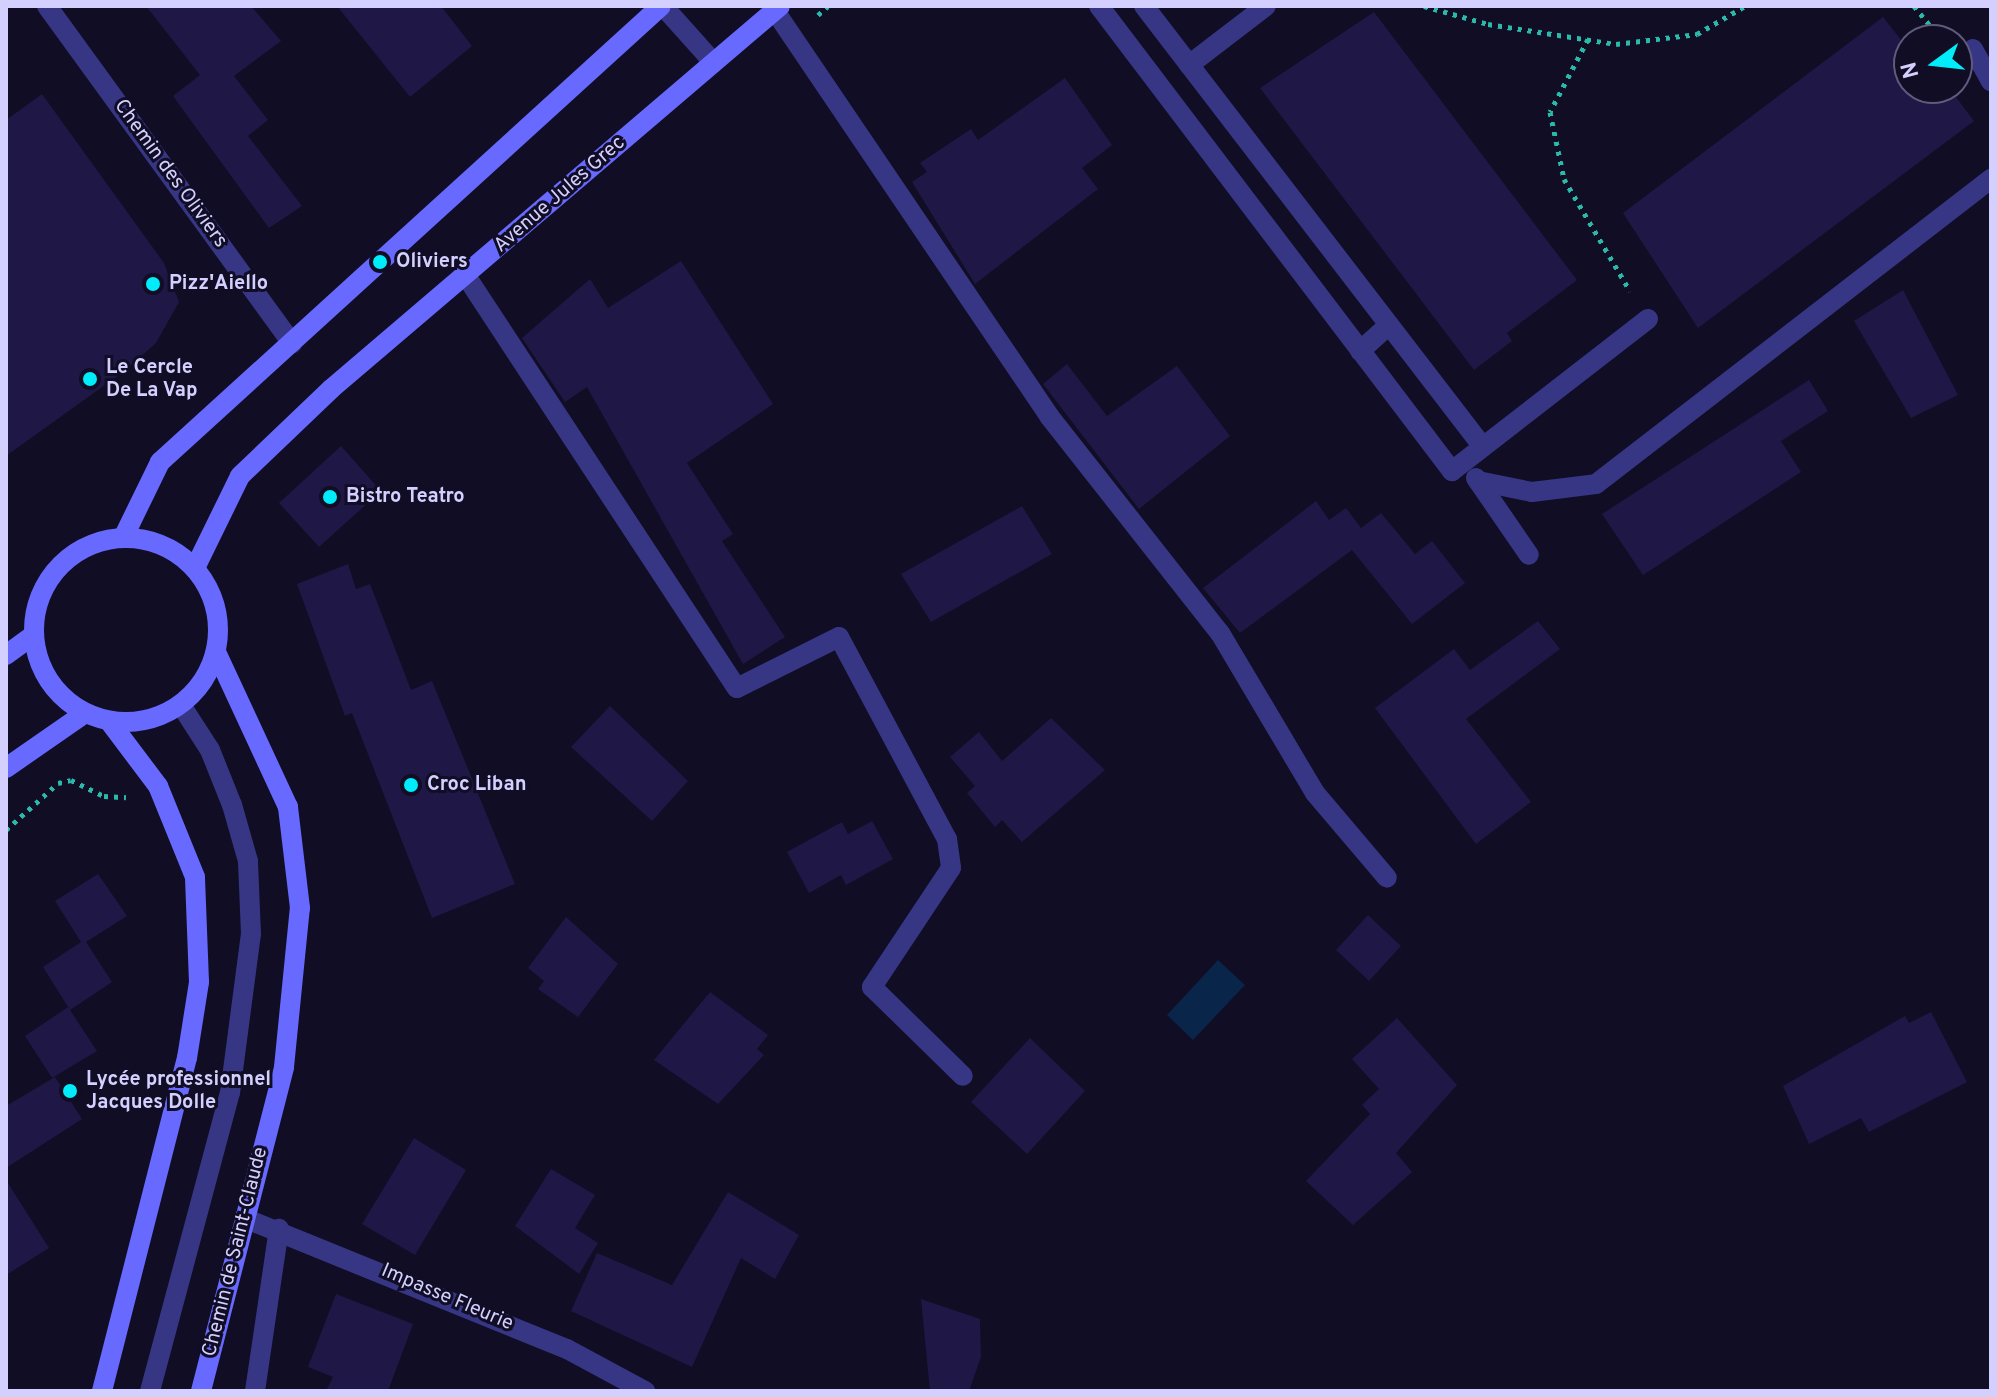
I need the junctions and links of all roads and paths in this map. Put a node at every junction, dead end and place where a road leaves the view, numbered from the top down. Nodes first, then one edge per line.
1 (47, 6) edge
2 (662, 6) edge
3 (1099, 6) edge
4 (1144, 6) edge
5 (1266, 6) edge
6 (1424, 6) edge
7 (1745, 6) edge
8 (1914, 6) edge
9 (777, 8) edge
10 (1929, 24) edge
11 (1168, 38) junction
12 (1588, 39) junction
13 (1973, 49) dead end
14 (1141, 61) junction
15 (714, 63) junction
16 (1189, 65) junction
17 (1991, 81) edge
18 (1991, 179) edge
19 (466, 276) junction
20 (1648, 319) joint
21 (1389, 325) junction
22 (292, 343) junction
23 (1360, 351) junction
24 (1483, 447) junction
25 (1458, 466) junction
26 (1478, 481) junction
27 (123, 538) junction
28 (1529, 555) dead end
29 (195, 568) junction
30 (34, 635) junction
31 (216, 652) junction
32 (6, 655) edge
33 (181, 705) junction
34 (85, 713) junction
35 (109, 721) junction
36 (6, 768) edge
37 (141, 796) dead end
38 (6, 830) edge
39 (1387, 878) dead end
40 (963, 1076) dead end
41 (244, 1218) junction
42 (279, 1229) junction
43 (102, 1391) edge
44 (150, 1391) edge
45 (201, 1391) edge
46 (255, 1391) edge
47 (645, 1391) edge

1 - 22 street, Chemin des Oliviers
2 - 15 street
2 - 22 street
3 - 14 street
4 - 11 street
5 - 16 street
6 - 12 path
7 - 12 path
8 - 10 path
9 - 15 street, Avenue Jules Grec
9 - 39 street
11 - 14 street
11 - 16 street
12 - 20 path
13 - 17 street
14 - 23 street
15 - 19 street, Avenue Jules Grec
16 - 21 street
18 - 26 street
19 - 29 street, Avenue Jules Grec
19 - 40 street
20 - 24 street
21 - 23 street
21 - 24 street
22 - 27 street
23 - 25 street
24 - 25 street
25 - 26 street
26 - 28 street
27 - 29 street
27 - 30 street
29 - 31 street
30 - 32 street
30 - 34 street
31 - 33 street
31 - 41 street, Chemin de Saint-Claude
33 - 35 street
33 - 44 street
34 - 35 street
34 - 36 street
35 - 43 street
37 - 38 path
41 - 42 street, Impasse Fleurie
41 - 45 street, Chemin de Saint-Claude
42 - 46 street
42 - 47 street, Impasse Fleurie

